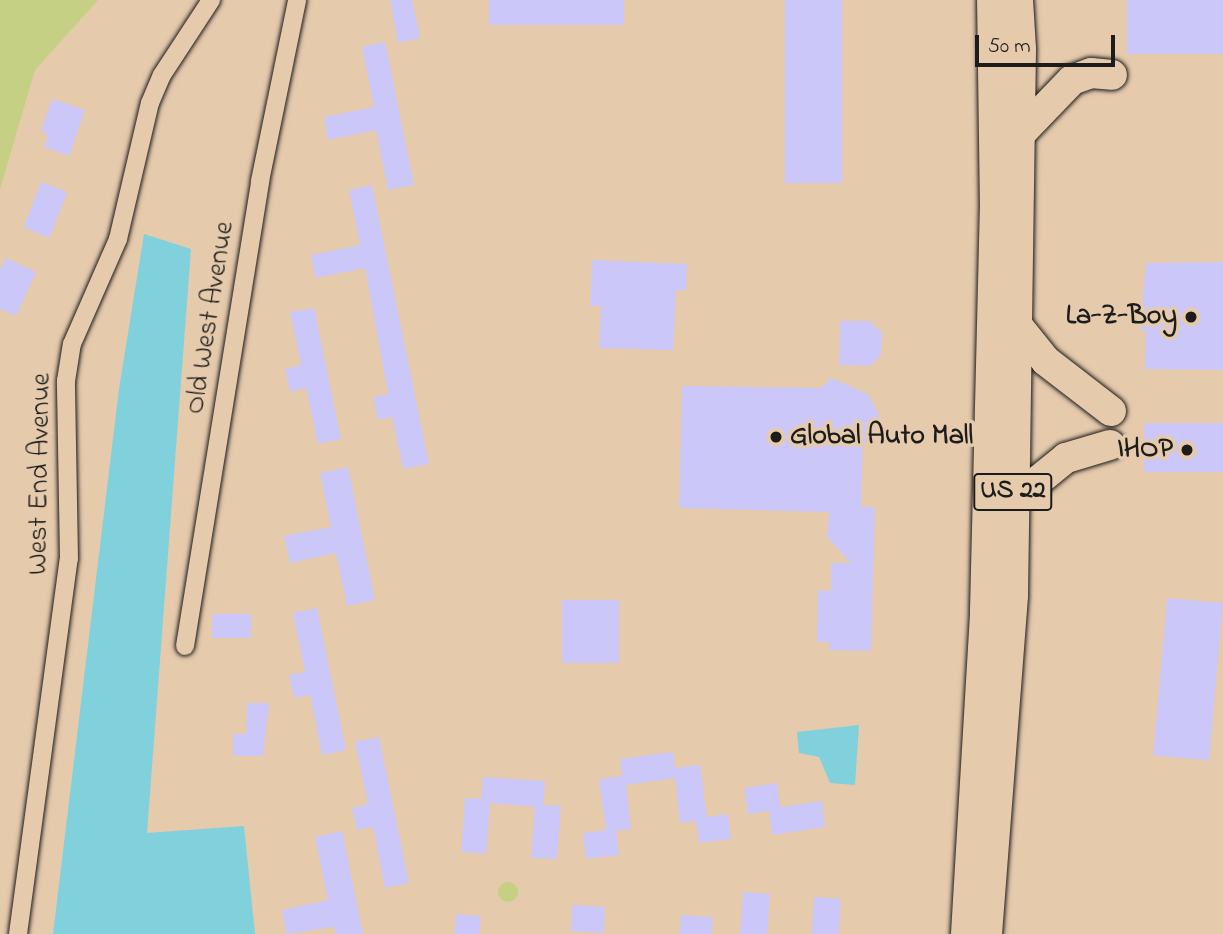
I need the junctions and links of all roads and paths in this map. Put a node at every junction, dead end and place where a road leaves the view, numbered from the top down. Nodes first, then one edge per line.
1 (211, 0) edge
2 (297, 0) edge
3 (992, 0) edge
4 (1018, 0) edge
5 (1030, 0) edge
6 (1021, 48) junction
7 (1112, 75) dead end
8 (1019, 135) junction
9 (1017, 325) junction
10 (1111, 411) dead end
11 (1110, 445) dead end
12 (1013, 501) junction
13 (185, 646) dead end
14 (18, 934) edge
15 (965, 934) edge
16 (987, 934) edge

1 - 14 street, West End Avenue
2 - 13 street, Old West Avenue
3 - 15 highway, US 22
4 - 6 highway, US 22
5 - 6 highway
6 - 8 highway, US 22
7 - 8 highway
8 - 9 highway, US 22
9 - 10 highway
9 - 12 highway, US 22
11 - 12 highway
12 - 16 highway, US 22

